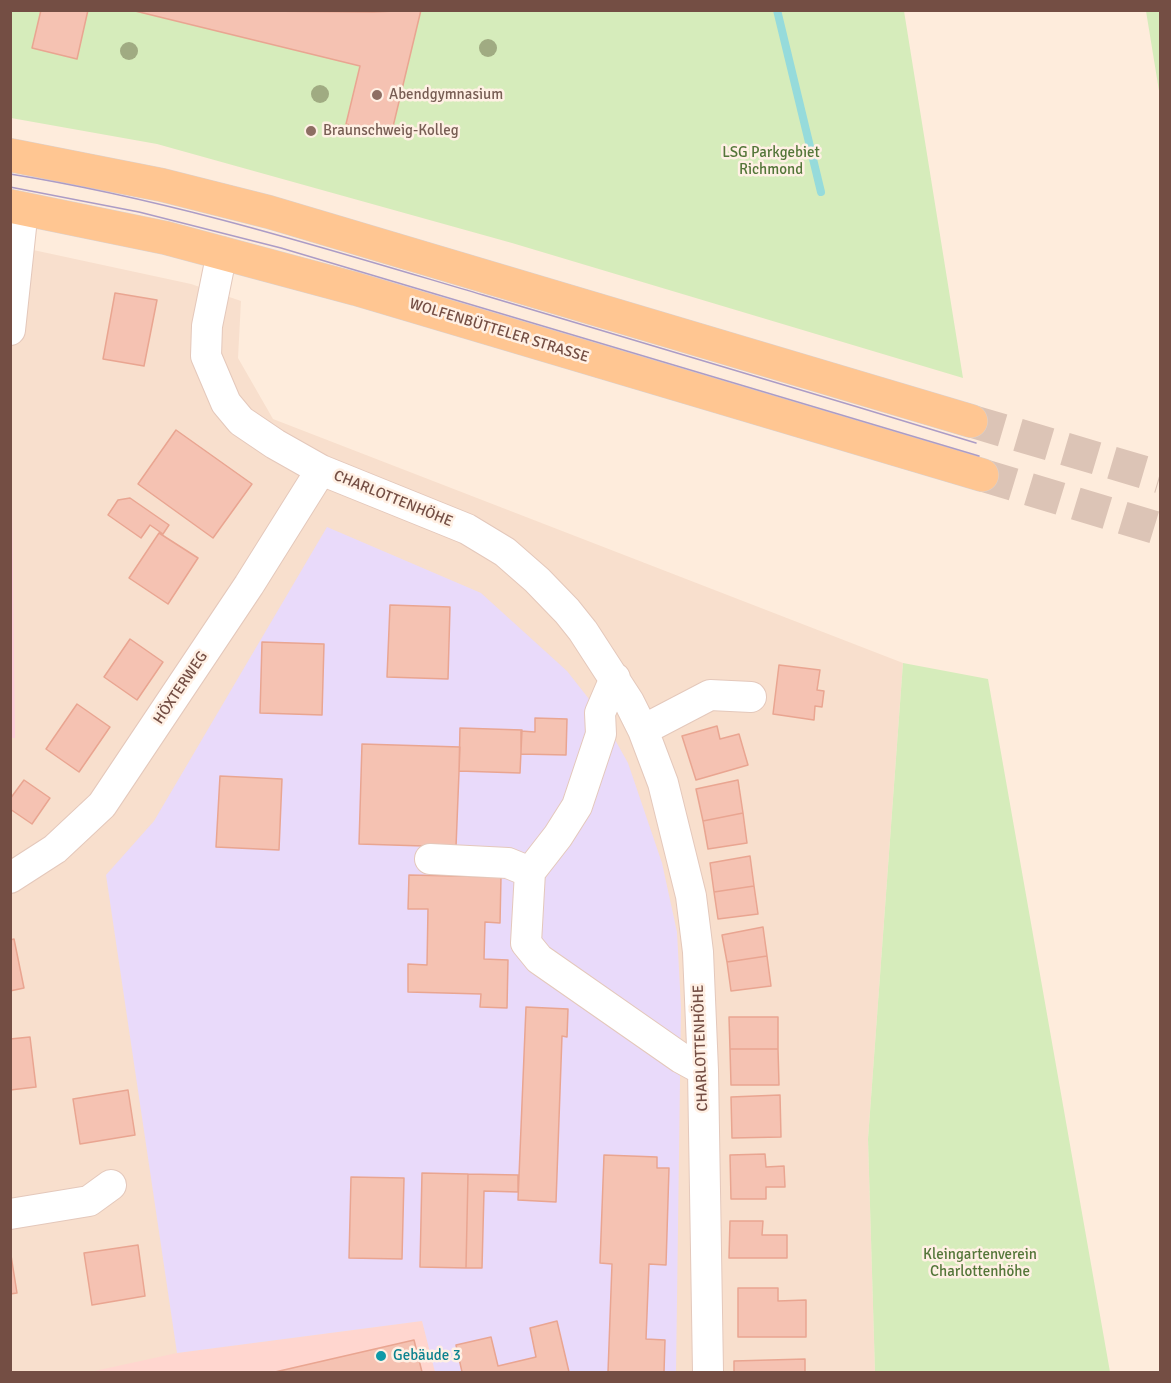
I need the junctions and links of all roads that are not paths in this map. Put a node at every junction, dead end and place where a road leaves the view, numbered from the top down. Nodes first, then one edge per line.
1 (10, 155) edge
2 (17, 208) edge
3 (222, 252) junction
4 (11, 315) edge
5 (971, 421) tunnel mouth
6 (321, 470) junction
7 (982, 475) tunnel mouth
8 (615, 678) junction
9 (751, 697) dead end
10 (643, 730) junction
11 (430, 859) dead end
12 (530, 872) junction
13 (10, 878) edge
14 (703, 1070) junction
15 (111, 1185) dead end
16 (10, 1214) edge
17 (708, 1372) edge

1 - 5 main road
2 - 3 main road, WOLFENBÜTTELER STRASSE
2 - 4 street
3 - 6 street, CHARLOTTENHÖHE
3 - 7 main road, WOLFENBÜTTELER STRASSE
6 - 8 street, CHARLOTTENHÖHE
6 - 13 street, HÖXTERWEG
8 - 10 street, CHARLOTTENHÖHE
8 - 12 street
9 - 10 street
10 - 14 street, CHARLOTTENHÖHE
11 - 12 street
12 - 14 street
14 - 17 street, CHARLOTTENHÖHE
15 - 16 street

